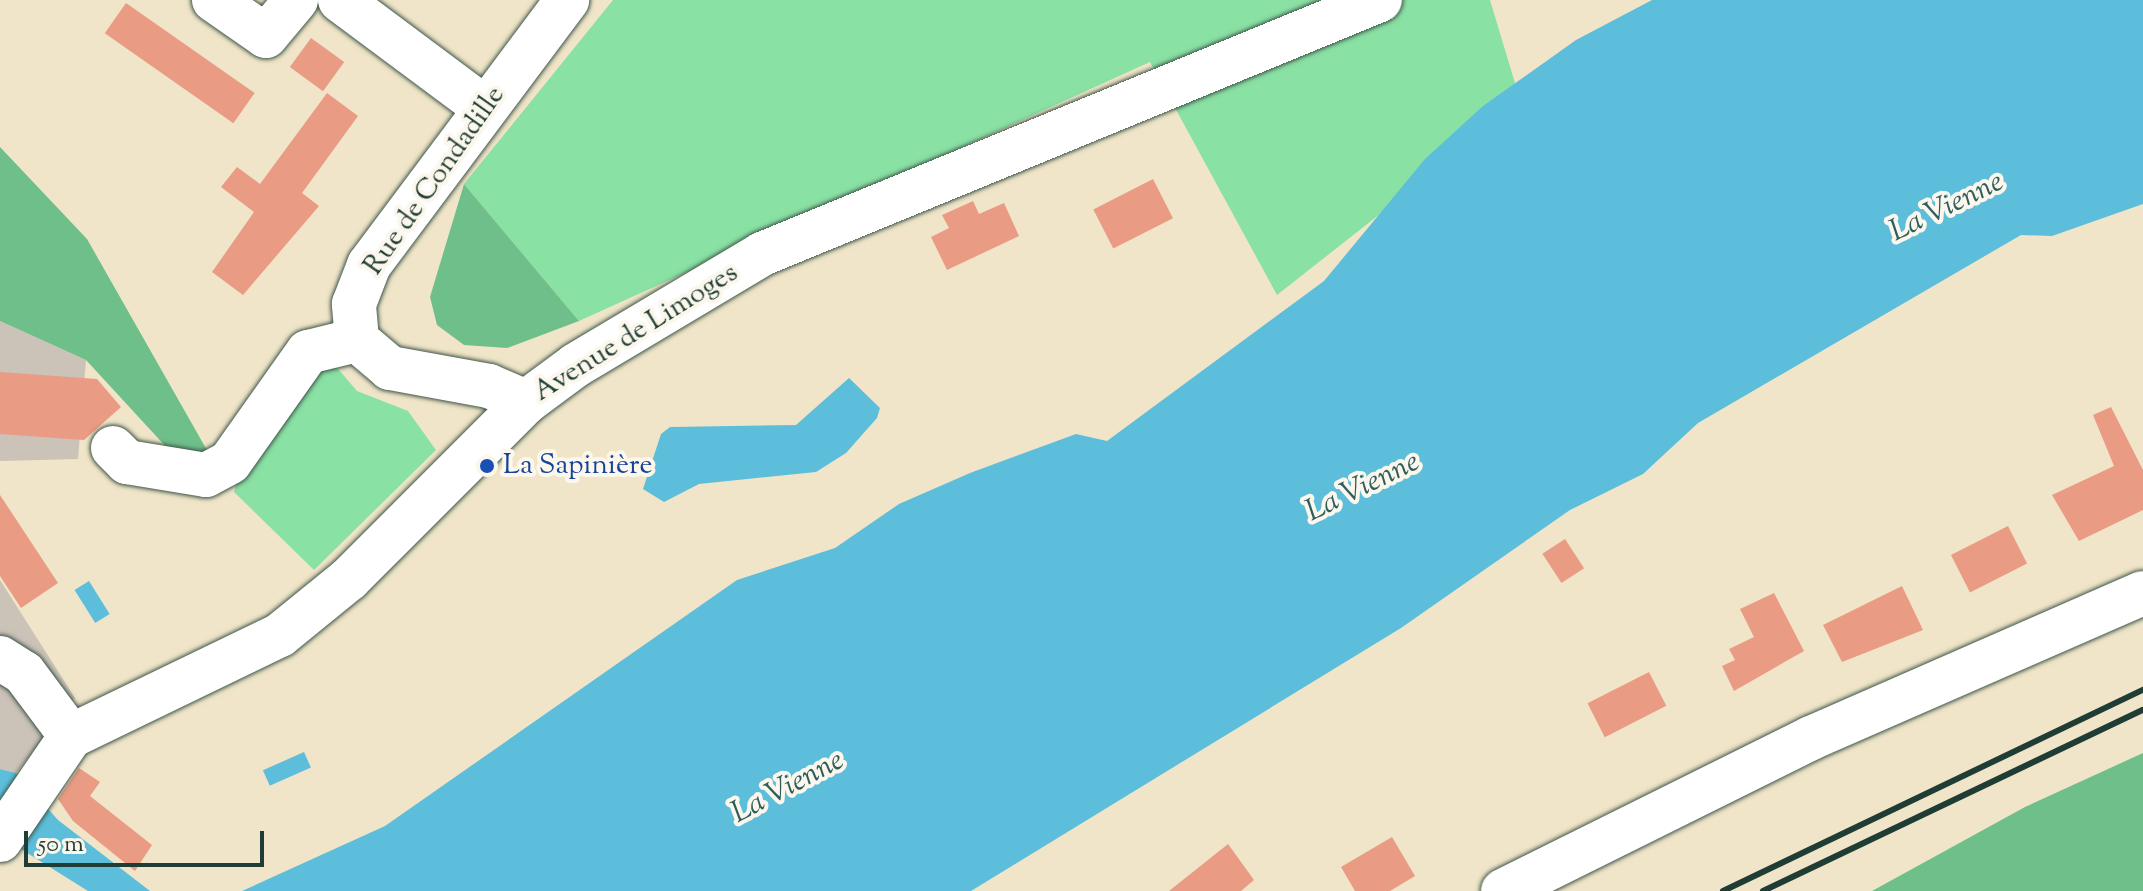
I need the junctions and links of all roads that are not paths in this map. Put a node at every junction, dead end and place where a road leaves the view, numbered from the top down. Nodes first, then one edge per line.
1 (214, 0) edge
2 (296, 0) edge
3 (340, 0) edge
4 (567, 0) edge
5 (1380, 0) edge
6 (485, 108) junction
7 (357, 340) junction
8 (526, 402) junction
9 (113, 448) dead end
10 (2143, 593) edge
11 (0, 658) edge
12 (71, 736) junction
13 (3, 836) edge
14 (1503, 891) edge

1 - 2 main road
3 - 6 main road
4 - 6 main road, Rue de Condadille
5 - 8 main road, Avenue de Limoges
6 - 7 main road, Rue de Condadille
7 - 8 main road
7 - 9 main road
8 - 12 main road, Avenue de Limoges
10 - 14 main road
11 - 12 main road
12 - 13 main road, Avenue de Limoges

